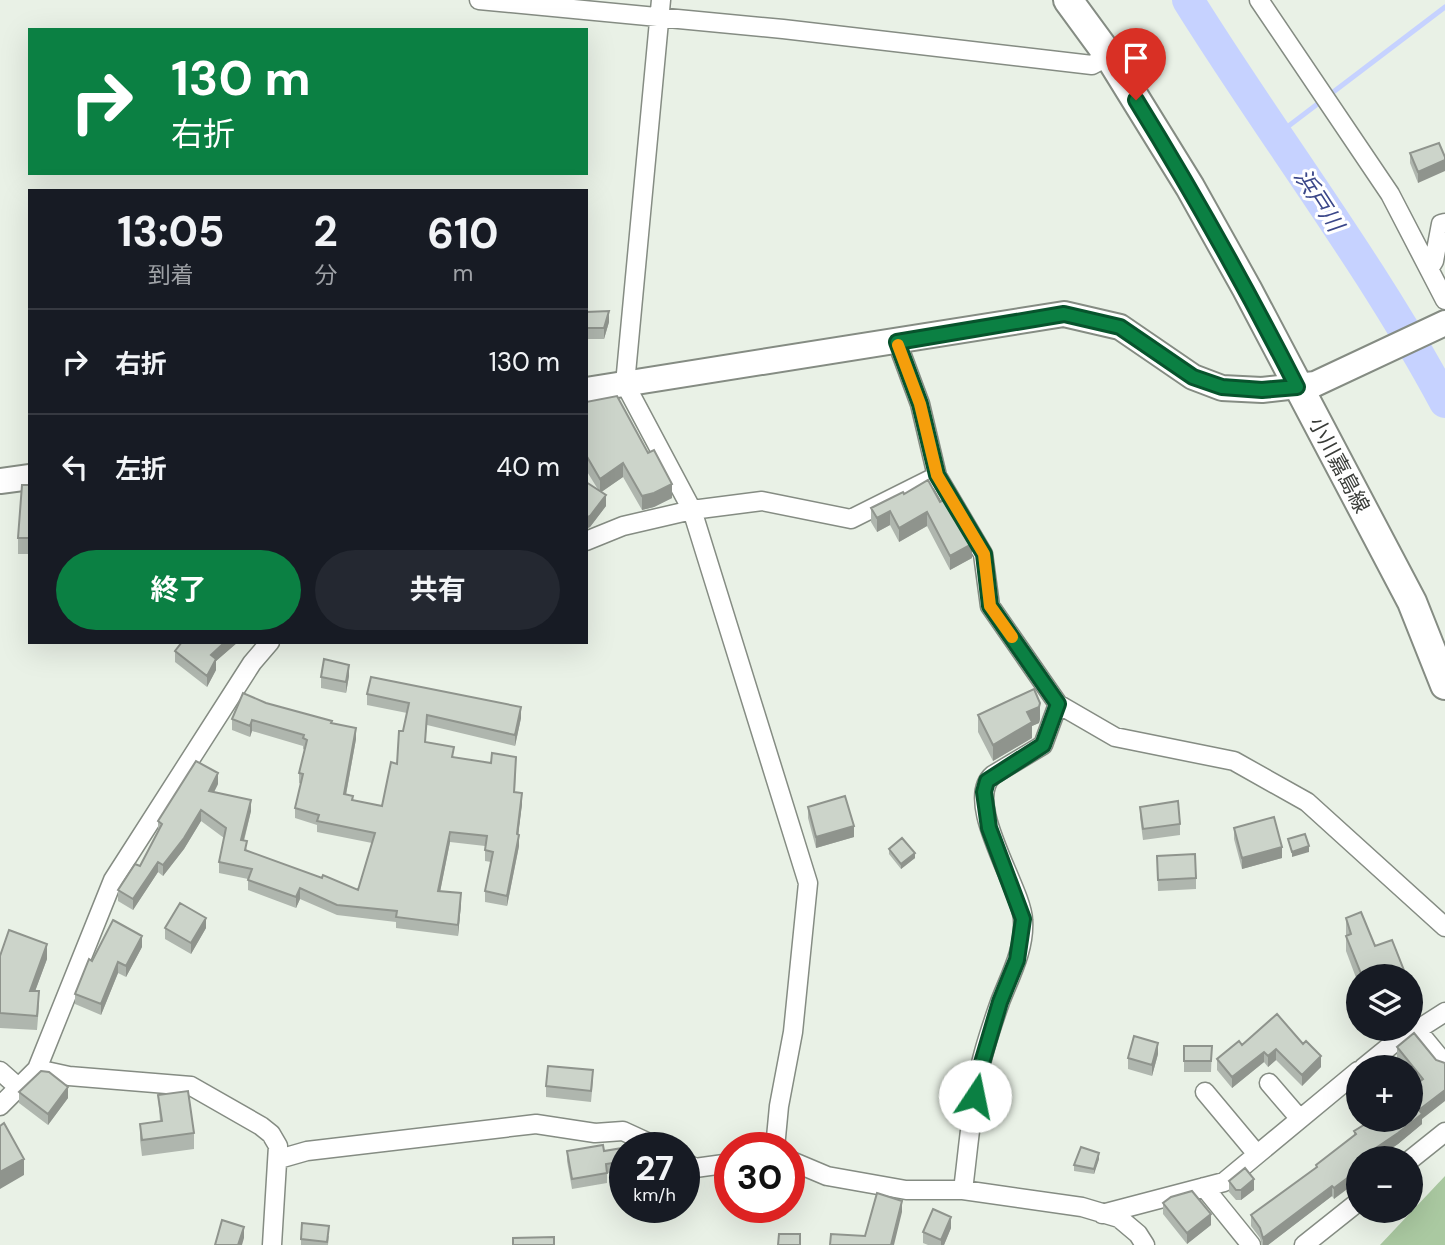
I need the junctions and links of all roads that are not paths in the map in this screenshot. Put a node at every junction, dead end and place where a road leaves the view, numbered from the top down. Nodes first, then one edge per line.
1 (480, 0) edge
2 (1068, 0) edge
3 (1259, 0) edge
4 (659, 9) edge
5 (1109, 56) junction
6 (1445, 223) edge
7 (1429, 269) junction
8 (1445, 300) edge
9 (1445, 323) edge
10 (897, 342) junction
11 (625, 384) junction
12 (1297, 387) junction
13 (588, 390) edge
14 (937, 475) junction
15 (28, 477) edge
16 (0, 481) edge
17 (692, 510) junction
18 (588, 540) edge
19 (268, 644) edge
20 (1445, 685) edge
21 (1058, 704) junction
22 (1445, 928) edge
23 (1445, 1012) edge
24 (1423, 1027) edge
25 (1423, 1036) edge
26 (1396, 1041) edge
27 (1379, 1055) edge
28 (1445, 1064) edge
29 (37, 1069) junction
30 (0, 1071) edge
31 (1346, 1082) edge
32 (1269, 1083) dead end
33 (18, 1087) junction
34 (1205, 1092) dead end
35 (0, 1106) edge
36 (1300, 1119) junction
37 (609, 1132) edge
38 (777, 1132) edge
39 (1445, 1132) edge
40 (1423, 1150) edge
41 (1256, 1153) junction
42 (279, 1159) junction
43 (805, 1167) edge
44 (1204, 1187) junction
45 (963, 1190) junction
46 (1346, 1212) edge
47 (1102, 1213) junction
48 (272, 1245) edge
49 (1145, 1245) edge
50 (1251, 1245) edge
51 (1304, 1245) edge

1 - 4 street
2 - 5 main road, 小川嘉島線
3 - 7 street
4 - 5 street
4 - 11 street
5 - 12 main road, 小川嘉島線
6 - 7 street
7 - 8 street
9 - 12 street
10 - 11 street
10 - 12 street
10 - 14 street
11 - 13 street
11 - 17 street
12 - 20 main road, 小川嘉島線
14 - 17 street
14 - 21 street
15 - 16 street
17 - 18 street
17 - 38 street
19 - 29 street
21 - 22 street
21 - 45 street
23 - 24 street
25 - 28 street
26 - 27 street
29 - 33 street
29 - 42 street
30 - 33 street
31 - 36 street
32 - 36 street
33 - 35 street
34 - 41 street
36 - 41 street
37 - 42 street
39 - 40 street
41 - 44 street
42 - 48 street
43 - 45 street
44 - 47 street
44 - 50 street
45 - 47 street
46 - 51 street
47 - 49 street

